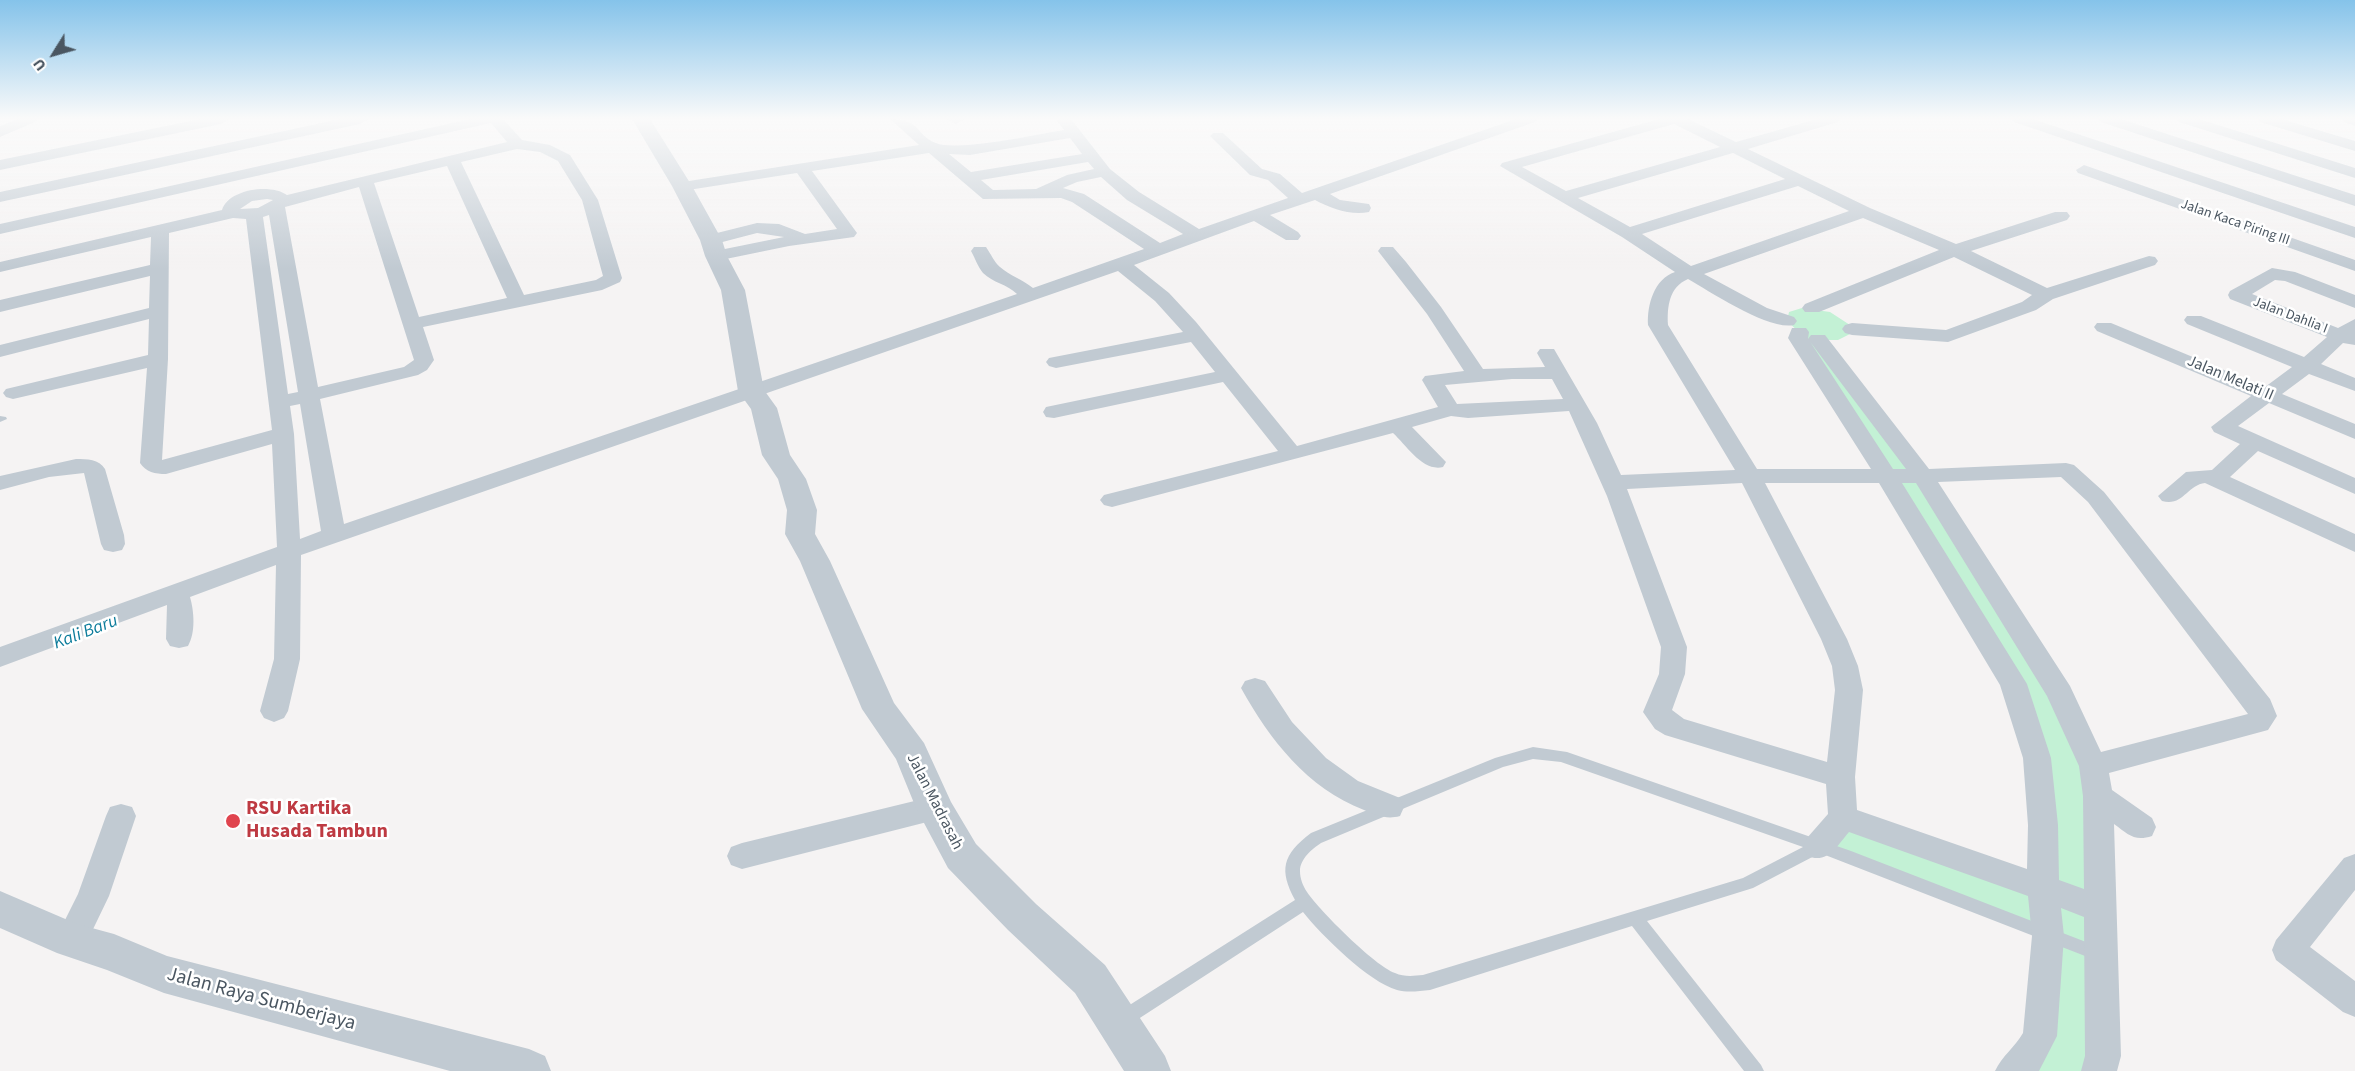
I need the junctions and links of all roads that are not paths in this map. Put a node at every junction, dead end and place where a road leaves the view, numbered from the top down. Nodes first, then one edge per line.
1 (130, 169) edge
2 (248, 169) edge
3 (272, 169) edge
4 (411, 169) edge
5 (457, 169) edge
6 (571, 169) edge
7 (672, 169) edge
8 (802, 169) joint
9 (958, 169) edge
10 (1017, 169) edge
11 (1253, 169) edge
12 (1382, 169) edge
13 (1513, 169) edge
14 (1659, 169) edge
15 (1778, 169) edge
16 (2086, 169) edge
17 (2170, 169) edge
18 (2258, 169) edge
19 (1104, 171) joint
20 (250, 174) junction
21 (968, 177) junction
22 (365, 180) junction
23 (1800, 180) junction
24 (682, 186) junction
25 (1041, 192) junction
26 (1307, 196) junction
27 (0, 197) edge
28 (1565, 197) junction
29 (2355, 201) edge
30 (279, 204) junction
31 (249, 207) junction
32 (1363, 208) dead end
33 (1864, 212) junction
34 (1257, 215) junction
35 (2061, 216) dead end
36 (0, 229) edge
37 (160, 229) junction
38 (1628, 233) junction
39 (2355, 233) edge
40 (1197, 235) junction
41 (1292, 236) dead end
42 (713, 248) junction
43 (1158, 250) junction
44 (1955, 250) junction
45 (980, 251) dead end
46 (1387, 251) dead end
47 (2149, 261) dead end
48 (1121, 264) junction
49 (285, 265) junction
50 (2355, 266) edge
51 (0, 267) edge
52 (159, 268) junction
53 (261, 270) junction
54 (1688, 272) junction
55 (2046, 295) junction
56 (1030, 296) junction
57 (518, 301) junction
58 (2355, 302) edge
59 (0, 306) edge
60 (1812, 308) junction
61 (159, 311) junction
62 (2194, 320) dead end
63 (412, 324) junction
64 (296, 325) junction
65 (2104, 327) dead end
66 (1852, 330) junction
67 (1801, 331) junction
68 (269, 332) junction
69 (2350, 334) edge
70 (1196, 335) junction
71 (0, 351) edge
72 (1547, 353) dead end
73 (158, 359) junction
74 (1056, 362) dead end
75 (2307, 366) junction
76 (1559, 373) junction
77 (1228, 375) junction
78 (1477, 376) junction
79 (2355, 385) edge
80 (13, 393) dead end
81 (2265, 394) junction
82 (308, 396) junction
83 (758, 399) junction
84 (278, 402) junction
85 (1575, 404) junction
86 (1450, 411) junction
87 (1054, 412) dead end
88 (1398, 425) junction
89 (2355, 432) edge
90 (283, 434) junction
91 (2254, 443) junction
92 (1293, 454) junction
93 (1435, 462) dead end
94 (1886, 475) junction
95 (1750, 476) junction
96 (1923, 476) junction
97 (2215, 478) junction
98 (0, 483) edge
99 (1613, 483) junction
100 (2355, 487) edge
101 (2170, 496) dead end
102 (1112, 500) dead end
103 (334, 536) junction
104 (113, 544) dead end
105 (2355, 544) edge
106 (289, 552) junction
107 (177, 594) junction
108 (179, 639) dead end
109 (0, 657) edge
110 (1255, 688) dead end
111 (274, 711) dead end
112 (2093, 766) junction
113 (1840, 777) junction
114 (2098, 796) junction
115 (1389, 807) junction
116 (935, 808) junction
117 (121, 816) dead end
118 (1843, 817) junction
119 (2141, 827) dead end
120 (1818, 847) junction
121 (742, 856) dead end
122 (2355, 867) edge
123 (2043, 889) junction
124 (1304, 903) junction
125 (2098, 908) junction
126 (0, 909) edge
127 (1636, 919) junction
128 (2048, 936) junction
129 (71, 940) junction
130 (2102, 955) junction
131 (2355, 1001) edge
132 (1118, 1023) junction
133 (529, 1071) edge
134 (1149, 1071) edge
135 (1755, 1071) edge
136 (2013, 1071) edge
137 (2099, 1071) edge

1 - 27 street
2 - 20 street
3 - 20 street
4 - 22 street
5 - 57 street
6 - 57 street
7 - 24 street, Jalan Madrasah
8 - 24 street
8 - 42 street
9 - 21 street
10 - 21 street
11 - 26 street
12 - 26 street
13 - 28 street
14 - 28 street
15 - 23 street
16 - 50 street, Jalan Kaca Piring III
17 - 39 street
18 - 29 street
19 - 25 street
19 - 40 street
20 - 31 street
20 - 36 street
21 - 25 street
22 - 30 street
22 - 63 street
23 - 33 street
23 - 38 street
24 - 42 street, Jalan Madrasah
25 - 43 street
26 - 32 street
26 - 34 street
28 - 38 street
30 - 31 street
30 - 49 street
31 - 37 street
31 - 53 street
33 - 44 street
33 - 54 street
34 - 40 street
34 - 41 street
35 - 44 street
37 - 51 street
37 - 52 street
38 - 54 street
40 - 43 street
42 - 83 street, Jalan Madrasah
43 - 48 street
44 - 55 street
44 - 60 street
45 - 56 street
46 - 78 street
47 - 55 street
48 - 56 street
48 - 70 street
49 - 53 street
49 - 64 street
52 - 59 street
52 - 61 street
53 - 68 street
54 - 67 street
54 - 95 street
55 - 66 street
56 - 83 street
57 - 63 street
58 - 69 street, Jalan Dahlia I
60 - 66 street
60 - 67 street
61 - 71 street
61 - 73 street
62 - 75 street
63 - 82 street
64 - 68 street
64 - 82 street
65 - 81 street, Jalan Melati II
66 - 67 street
67 - 94 street
67 - 96 street
68 - 84 street
69 - 75 street
70 - 74 street
70 - 77 street
72 - 76 street
73 - 80 street
73 - 90 street
75 - 79 street
75 - 81 street
76 - 78 street
76 - 85 street
77 - 87 street
77 - 92 street
78 - 86 street
81 - 89 street, Jalan Melati II
81 - 91 street
82 - 84 street
82 - 103 street
83 - 103 street
83 - 116 street, Jalan Madrasah
84 - 90 street
85 - 86 street
85 - 99 street
86 - 88 street
88 - 92 street
88 - 93 street
90 - 106 street
91 - 97 street
91 - 100 street
92 - 102 street
94 - 95 street
94 - 96 street
94 - 123 street
95 - 99 street
95 - 113 street
96 - 112 street
96 - 112 street
97 - 101 street
97 - 105 street
98 - 104 street
99 - 113 street
103 - 106 street
106 - 107 street
106 - 111 street
107 - 108 street
107 - 109 street
110 - 115 street
112 - 114 street
113 - 118 street
114 - 119 street
114 - 125 street
115 - 120 lane
115 - 124 lane
116 - 121 street
116 - 132 street, Jalan Madrasah
117 - 129 street
118 - 120 street
118 - 123 street
120 - 127 lane
120 - 128 lane
122 - 131 street
123 - 125 street
123 - 128 street
124 - 127 lane
124 - 132 lane
125 - 130 street
126 - 129 street, Jalan Raya Sumberjaya
127 - 135 lane
128 - 130 lane
128 - 136 street
129 - 133 street, Jalan Raya Sumberjaya
130 - 137 street
132 - 134 street, Jalan Madrasah

